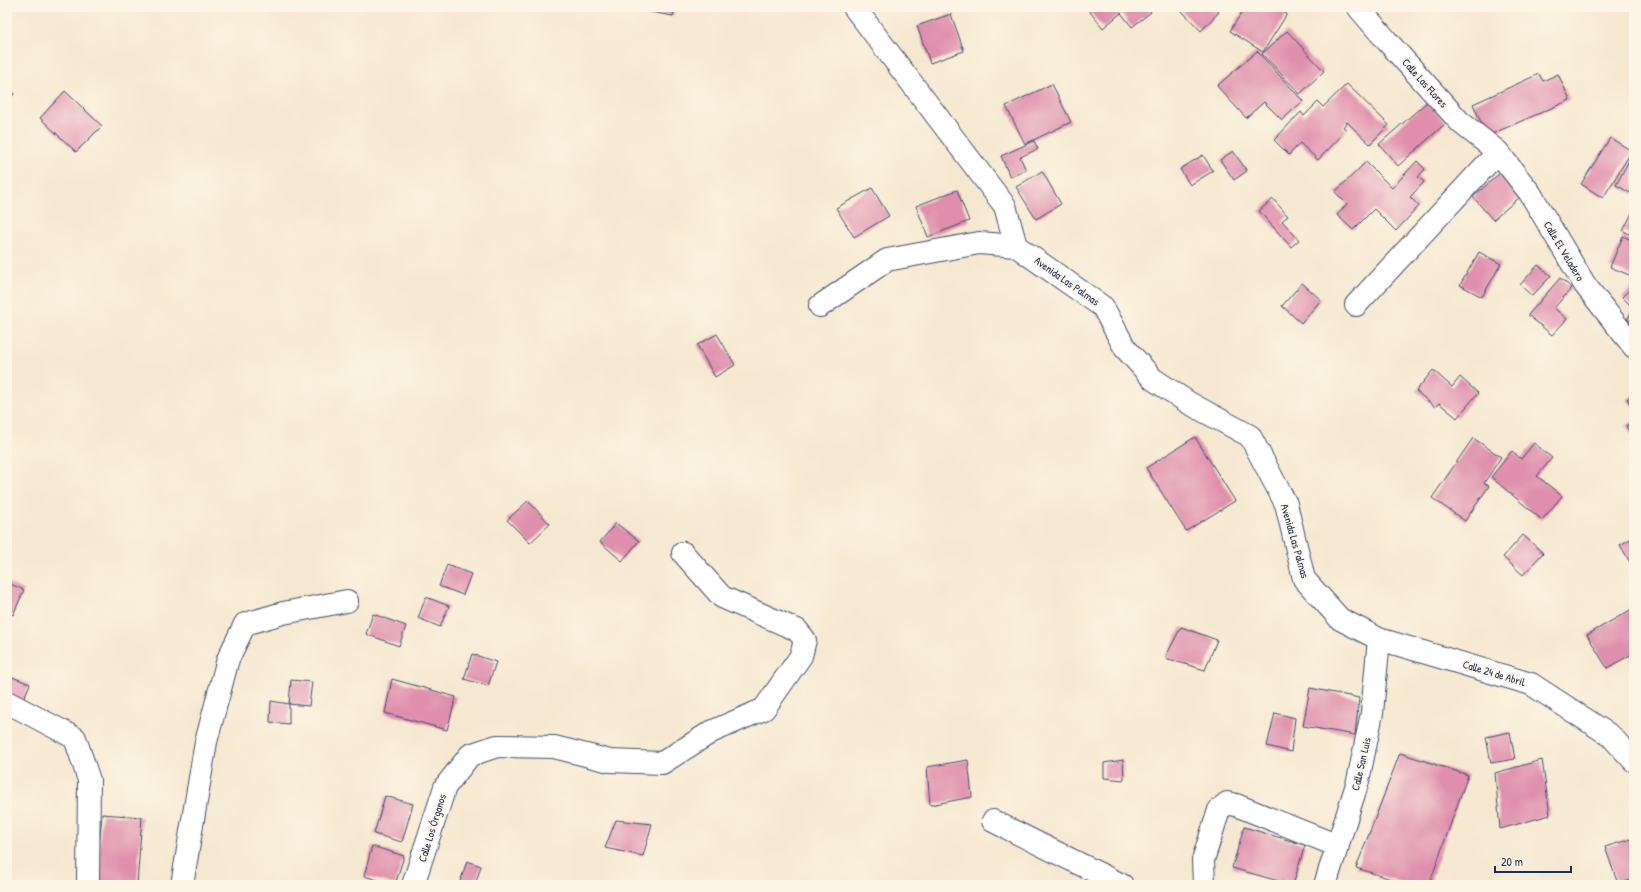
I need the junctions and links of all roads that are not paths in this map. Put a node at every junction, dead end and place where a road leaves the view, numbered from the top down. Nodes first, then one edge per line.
1 (854, 7) edge
2 (1358, 7) edge
3 (1498, 152) junction
4 (1016, 246) junction
5 (1356, 305) dead end
6 (820, 306) dead end
7 (1634, 347) edge
8 (683, 553) dead end
9 (347, 601) dead end
10 (1379, 639) junction
11 (7, 702) edge
12 (1634, 761) edge
13 (993, 821) dead end
14 (1338, 846) junction
15 (88, 885) edge
16 (182, 885) edge
17 (413, 885) edge
18 (1122, 885) edge
19 (1204, 885) edge
20 (1325, 885) edge

1 - 4 street
2 - 3 street, Calle Las Flores
3 - 5 street
3 - 7 street, Calle El Veladero
4 - 6 street
4 - 10 street, Avenida Las Palmas
8 - 17 street, Calle Los Órganos
9 - 16 street
10 - 12 street, Calle 24 de Abril
10 - 14 street, Calle San Luis
11 - 15 street
13 - 18 street
14 - 19 street
14 - 20 street, Calle San Luis

